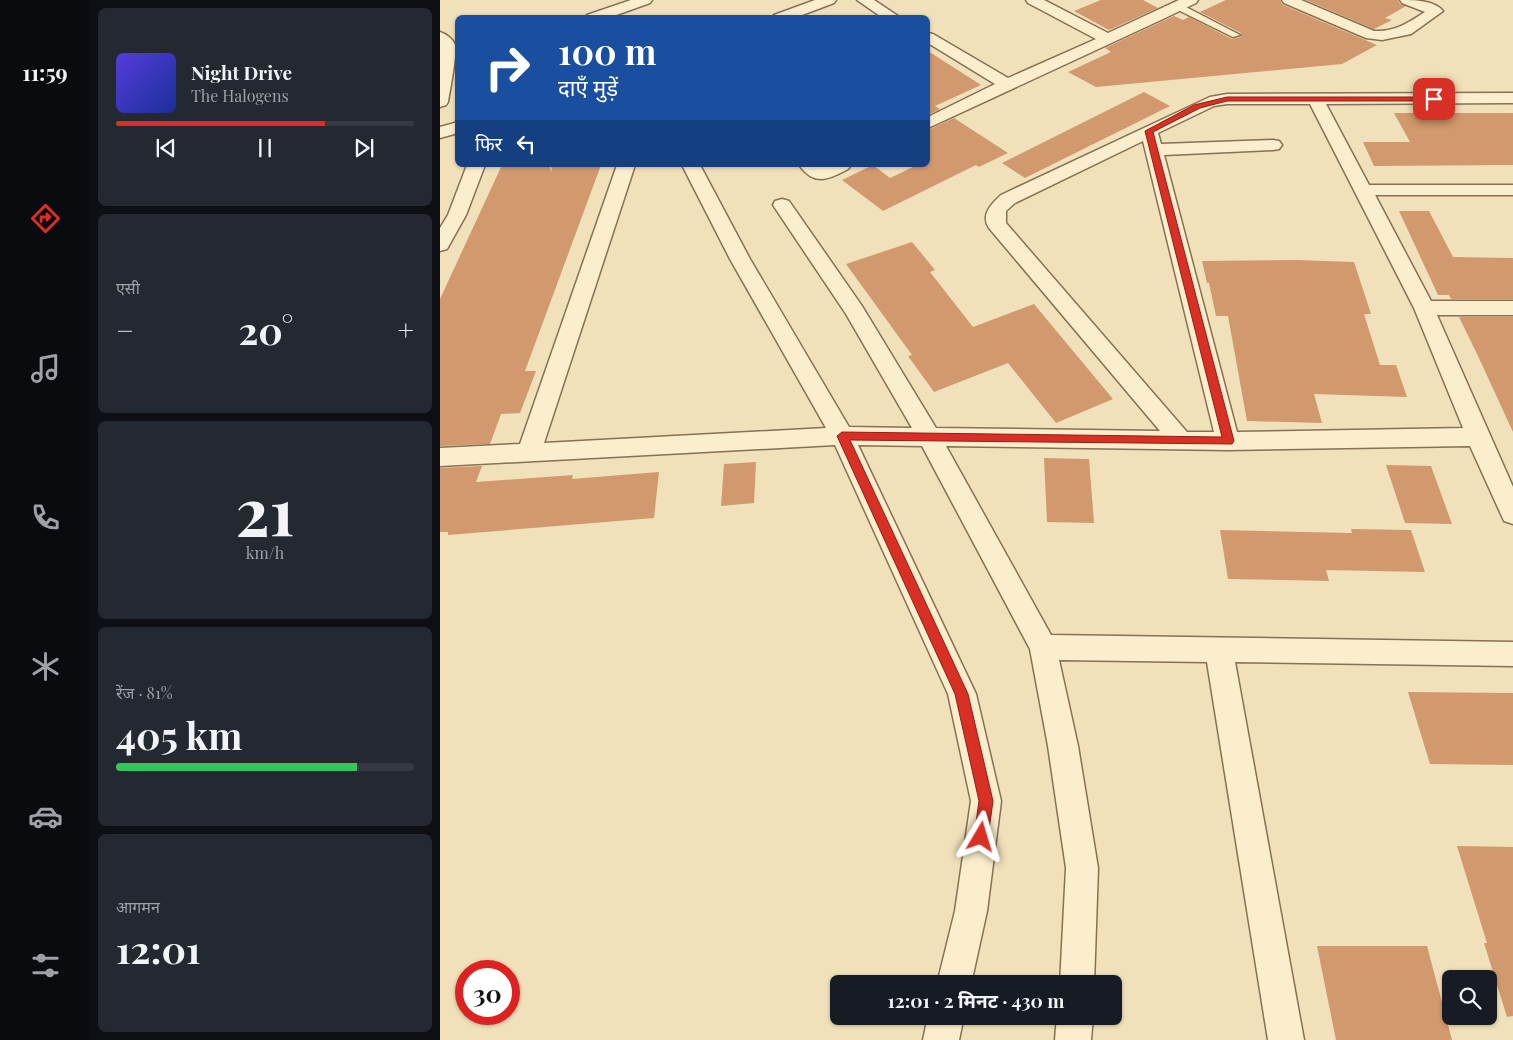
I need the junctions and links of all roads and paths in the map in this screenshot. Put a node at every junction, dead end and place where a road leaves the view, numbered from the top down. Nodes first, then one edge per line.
1 (645, 0) edge
2 (829, 0) edge
3 (864, 0) edge
4 (1033, 0) edge
5 (1288, 0) edge
6 (1407, 0) edge
7 (1184, 3) edge
8 (601, 15) edge
9 (787, 15) edge
10 (889, 15) edge
11 (1236, 35) dead end
12 (440, 37) edge
13 (930, 38) edge
14 (1108, 39) junction
15 (1006, 84) junction
16 (1513, 98) edge
17 (1316, 100) junction
18 (440, 102) edge
19 (455, 121) edge
20 (440, 122) edge
21 (930, 122) edge
22 (455, 128) edge
23 (440, 133) edge
24 (1151, 141) junction
25 (1273, 145) dead end
26 (475, 167) edge
27 (625, 167) edge
28 (692, 167) edge
29 (811, 167) edge
30 (838, 167) edge
31 (1363, 190) junction
32 (1513, 190) edge
33 (782, 205) dead end
34 (448, 219) edge
35 (440, 246) edge
36 (1424, 308) junction
37 (1513, 308) edge
38 (842, 436) junction
39 (1478, 437) junction
40 (930, 438) junction
41 (1181, 440) junction
42 (1228, 441) junction
43 (529, 452) junction
44 (440, 457) edge
45 (1513, 514) edge
46 (1043, 647) junction
47 (1218, 650) junction
48 (1513, 654) edge
49 (956, 975) edge
50 (1077, 975) edge
51 (944, 1025) edge
52 (1074, 1025) edge
53 (941, 1040) edge
54 (1073, 1040) edge
55 (1286, 1040) edge

1 - 8 street
2 - 9 street
3 - 10 street
4 - 14 street
5 - 6 street
7 - 11 lane
7 - 14 street
12 - 18 street
13 - 15 street
14 - 15 street
15 - 21 street
16 - 17 street
17 - 24 street
17 - 31 street
19 - 20 street
22 - 23 street
24 - 25 street
24 - 41 street
24 - 42 street
26 - 34 street
27 - 43 street
28 - 38 street
29 - 30 street
31 - 32 street
31 - 36 street
33 - 40 street
34 - 35 street
36 - 37 street
36 - 39 street
38 - 40 street
38 - 43 street
38 - 49 street
39 - 42 street
39 - 45 street
40 - 41 street
40 - 46 street
41 - 42 street
43 - 44 street
46 - 47 street
46 - 50 street
47 - 48 street
47 - 55 street
51 - 53 street
52 - 54 street

